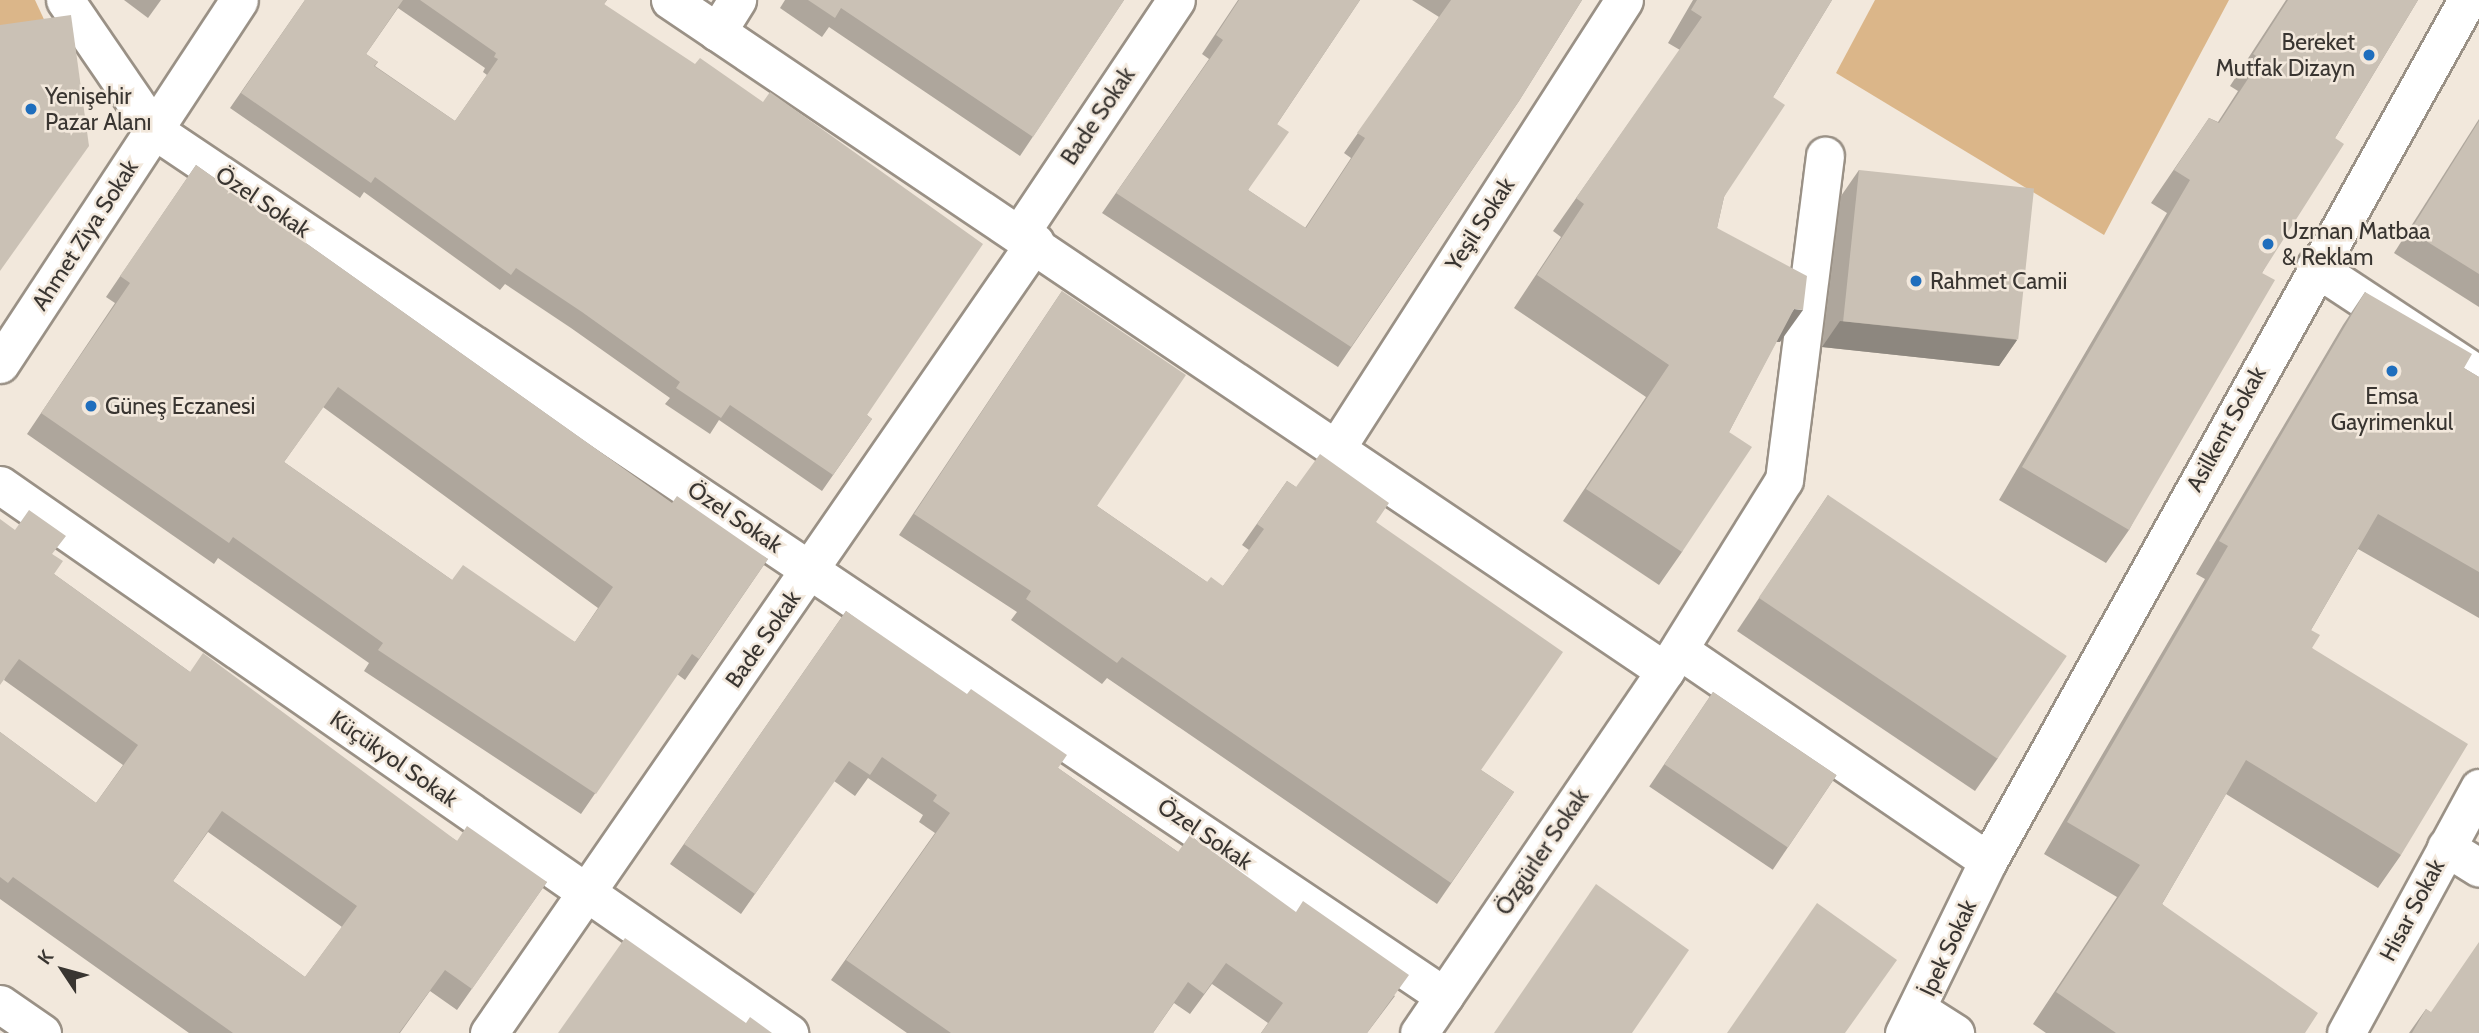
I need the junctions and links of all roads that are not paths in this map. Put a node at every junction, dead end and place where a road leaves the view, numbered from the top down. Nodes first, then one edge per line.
1 (65, 0) edge
2 (239, 0) edge
3 (670, 0) edge
4 (737, 0) edge
5 (1176, 0) edge
6 (1624, 0) edge
7 (2467, 0) edge
8 (717, 32) junction
9 (154, 130) junction
10 (1825, 156) dead end
11 (1028, 238) junction
12 (2315, 267) junction
13 (0, 364) edge
14 (2479, 375) edge
15 (1337, 447) junction
16 (0, 485) edge
17 (813, 568) junction
18 (1672, 661) junction
19 (2479, 788) edge
20 (2446, 847) junction
21 (1989, 861) junction
22 (2479, 868) edge
23 (586, 893) junction
24 (1444, 996) junction
25 (1911, 1022) edge
26 (489, 1033) edge
27 (789, 1033) edge
28 (1419, 1033) edge
29 (1955, 1033) edge
30 (2346, 1033) edge

1 - 9 street, Özel Sokak
2 - 9 street, Ahmet Ziya Sokak
3 - 8 street
4 - 8 street
5 - 11 street, Bade Sokak
6 - 15 street, Yeşil Sokak
7 - 12 street, Asilkent Sokak
8 - 11 street
9 - 13 street, Ahmet Ziya Sokak
9 - 17 street, Özel Sokak
10 - 18 street, Özgürler Sokak
11 - 15 street
11 - 17 street, Bade Sokak
12 - 14 street
12 - 21 street, Asilkent Sokak
15 - 18 street
16 - 23 street, Küçükyol Sokak
17 - 23 street, Bade Sokak
17 - 24 street, Özel Sokak
18 - 21 street
18 - 24 street, Özgürler Sokak
19 - 20 street, Hisar Sokak
20 - 22 street
20 - 30 street, Hisar Sokak
21 - 25 street, İpek Sokak
23 - 26 street, Bade Sokak
23 - 27 street, Küçükyol Sokak
24 - 28 street, Özgürler Sokak
25 - 29 street

